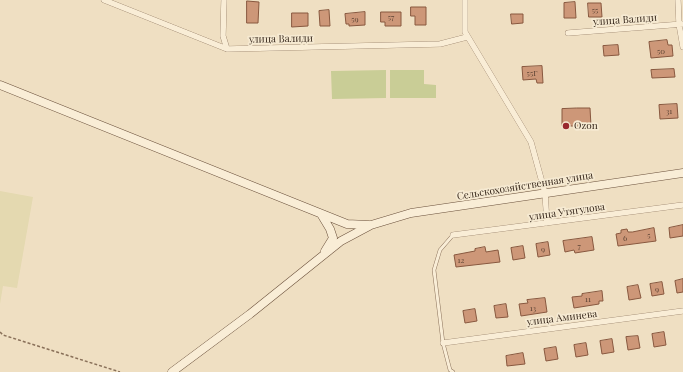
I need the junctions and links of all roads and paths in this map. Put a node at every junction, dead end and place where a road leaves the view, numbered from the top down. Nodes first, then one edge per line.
1 (104, 0) edge
2 (224, 0) edge
3 (465, 0) edge
4 (678, 0) edge
5 (681, 24) edge
6 (568, 33) dead end
7 (468, 36) junction
8 (683, 47) edge
9 (227, 49) junction
10 (0, 86) edge
11 (683, 173) edge
12 (545, 193) junction
13 (683, 205) edge
14 (320, 213) junction
15 (547, 223) junction
16 (371, 226) junction
17 (453, 236) joint
18 (320, 258) junction
19 (683, 311) edge
20 (0, 332) edge
21 (443, 342) junction
22 (120, 372) edge
23 (172, 372) edge
24 (453, 372) edge

1 - 9 street, улица Валиди
2 - 9 street
3 - 7 street
4 - 5 street
5 - 6 street, улица Валиди
5 - 8 street
7 - 9 street, улица Валиди
7 - 12 street
10 - 14 main road
11 - 12 main road, Сельскохозяйственная улица
12 - 15 street
12 - 16 main road, Сельскохозяйственная улица
13 - 15 street, улица Утягулова
14 - 16 main road
14 - 18 main road
15 - 17 street, улица Утягулова
16 - 18 main road
17 - 21 lane
18 - 23 main road
19 - 21 street, улица Аминева
20 - 22 path
21 - 24 lane

